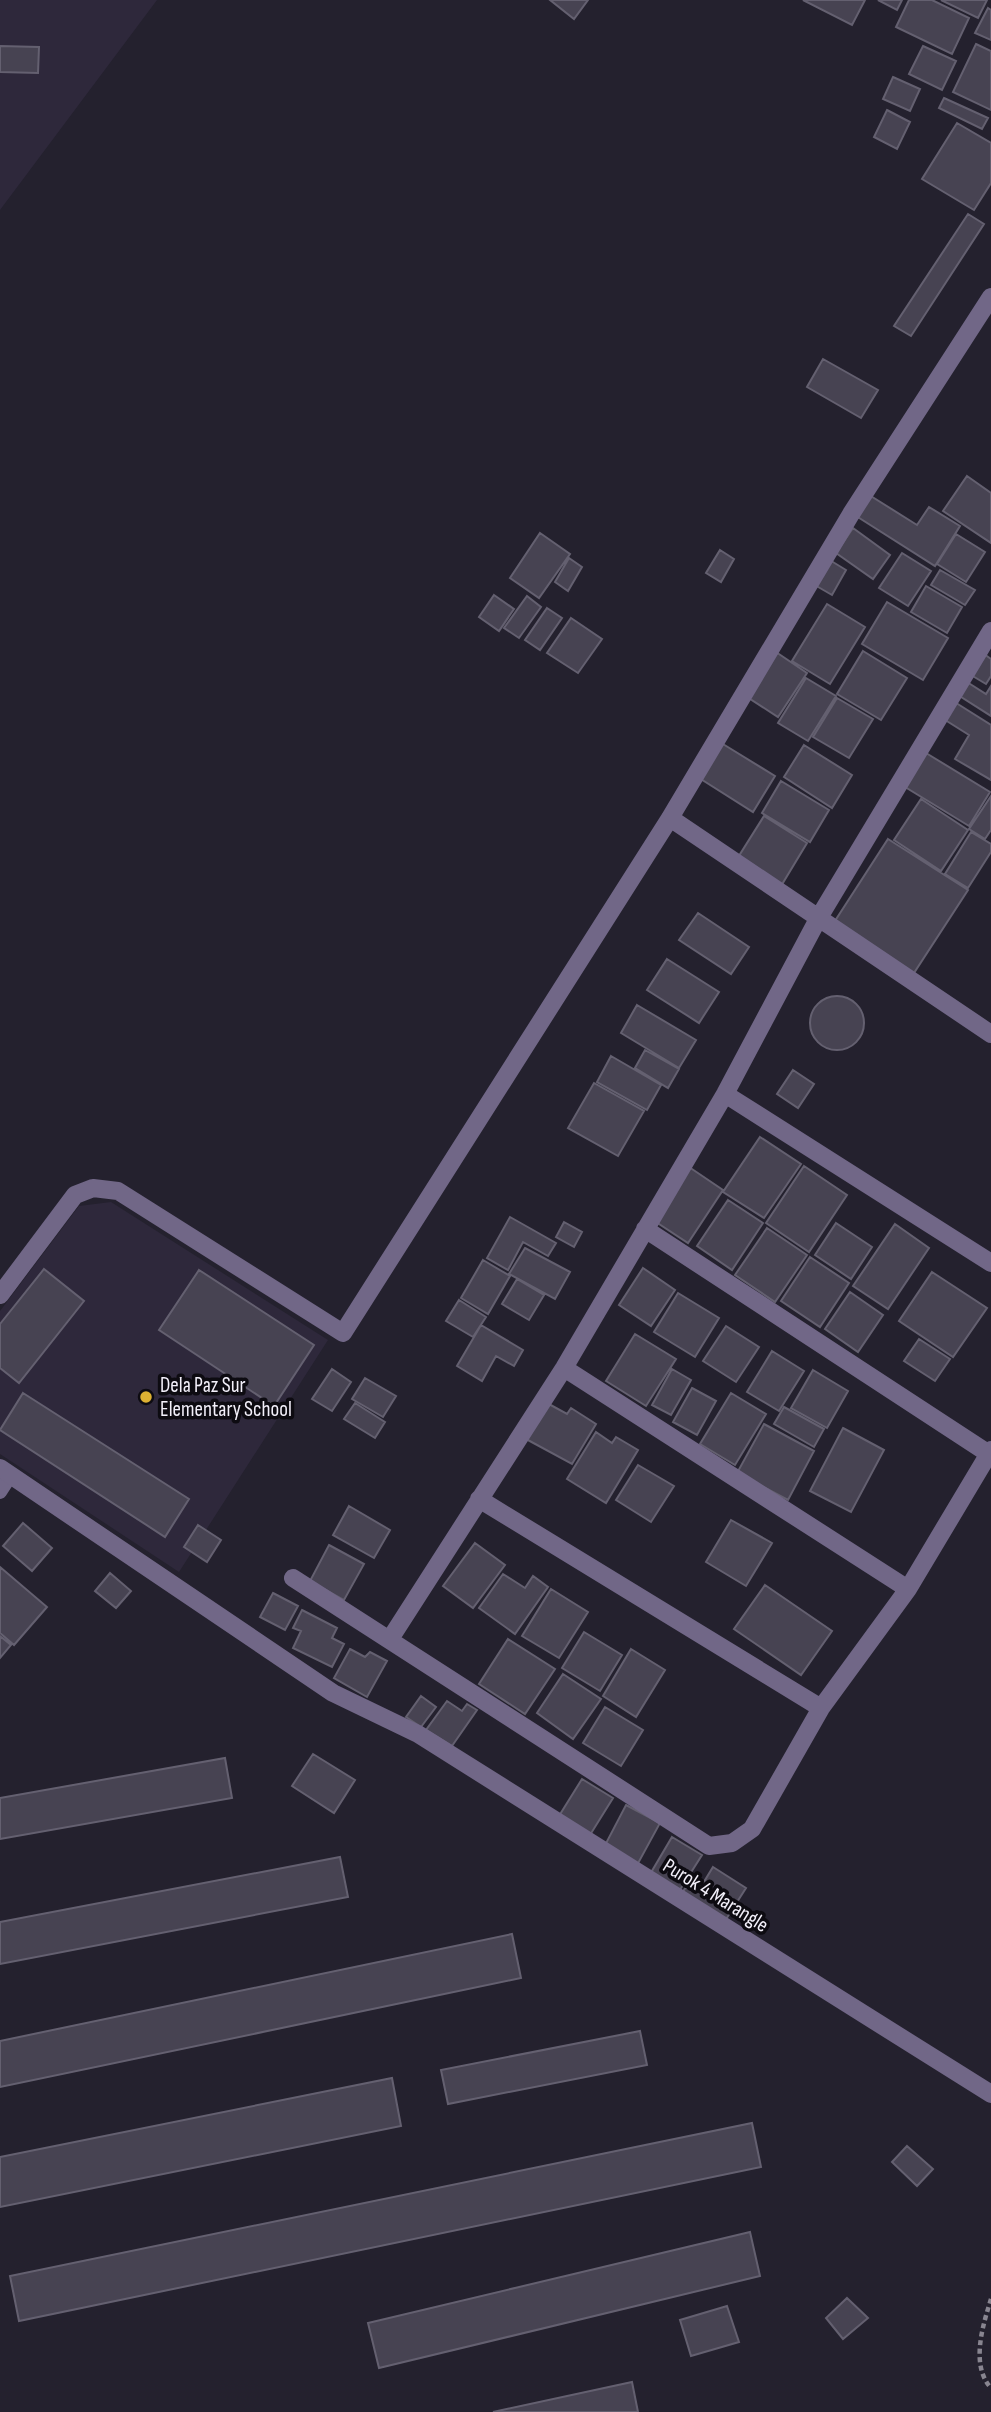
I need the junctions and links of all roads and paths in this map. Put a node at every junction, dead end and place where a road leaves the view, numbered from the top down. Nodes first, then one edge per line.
1 (991, 297) edge
2 (991, 631) edge
3 (670, 818) junction
4 (818, 919) junction
5 (991, 1034) edge
6 (725, 1094) junction
7 (645, 1229) junction
8 (991, 1263) edge
9 (0, 1295) edge
10 (564, 1368) junction
11 (990, 1452) edge
12 (5, 1472) edge
13 (0, 1492) edge
14 (479, 1499) junction
15 (293, 1578) dead end
16 (908, 1589) junction
17 (390, 1639) junction
18 (821, 1708) junction
19 (991, 2094) edge
20 (991, 2298) edge
21 (991, 2388) edge

1 - 3 street
2 - 4 street
3 - 4 street
3 - 9 street
4 - 5 street
4 - 6 street
6 - 7 street
6 - 8 street
7 - 10 street
7 - 11 street
10 - 14 street
10 - 16 street
11 - 16 street
12 - 13 lane
12 - 19 street, Purok 4 Marangle
14 - 17 street
14 - 18 street
15 - 17 street
16 - 18 street
17 - 18 street
20 - 21 path

